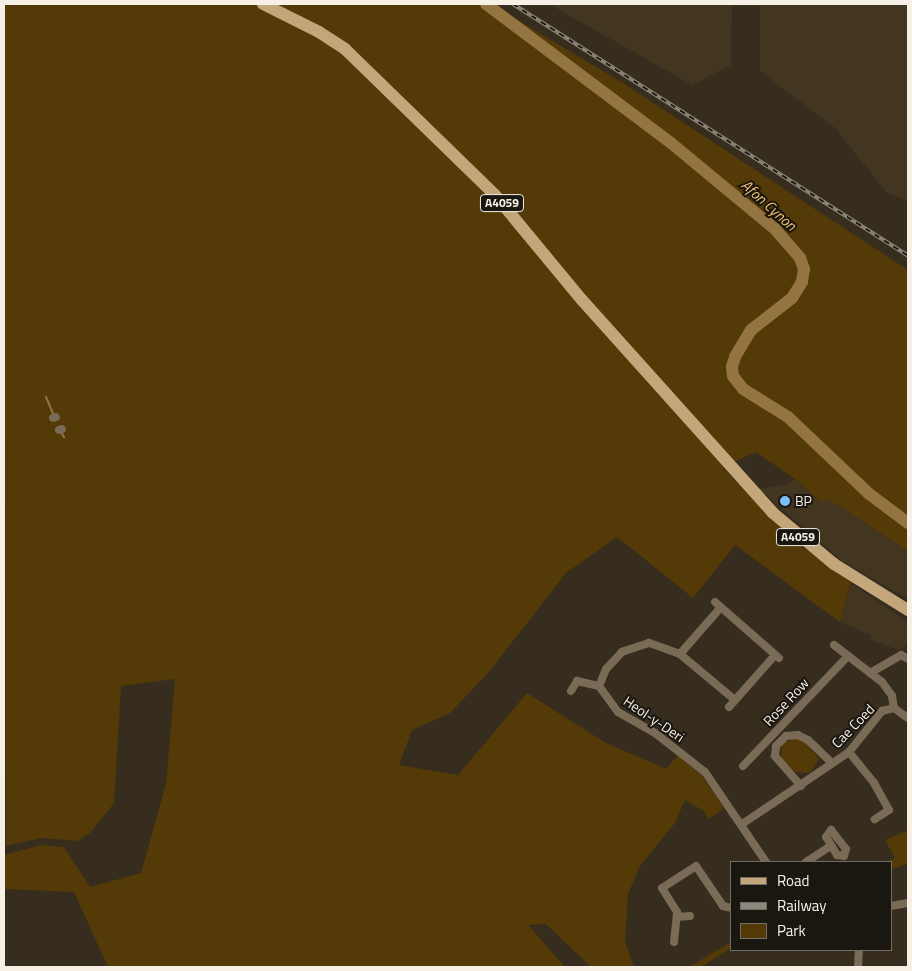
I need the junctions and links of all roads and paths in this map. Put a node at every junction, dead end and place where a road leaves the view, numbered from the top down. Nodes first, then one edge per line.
1 (263, 4) edge
2 (908, 610) edge
3 (834, 645) dead end
4 (680, 654) junction
5 (848, 656) junction
6 (908, 659) edge
7 (870, 673) junction
8 (599, 686) junction
9 (571, 691) dead end
10 (735, 700) junction
11 (729, 707) dead end
12 (894, 708) junction
13 (908, 718) edge
14 (849, 752) junction
15 (832, 763) junction
16 (743, 766) dead end
17 (801, 786) junction
18 (875, 819) dead end
19 (742, 824) junction
20 (831, 846) dead end
21 (765, 861) edge
22 (808, 861) edge
23 (908, 903) edge
24 (892, 906) edge
25 (730, 908) edge
26 (690, 916) dead end
27 (677, 917) junction
28 (674, 942) dead end
29 (859, 951) edge
30 (858, 967) edge

1 - 2 main road, A4059
3 - 5 street
4 - 8 street
4 - 10 street
4 - 10 street
5 - 7 street
5 - 16 street, Rose Row
6 - 7 street
7 - 12 street
8 - 9 street
8 - 19 street, Heol-y-Deri
10 - 11 street
12 - 13 street
12 - 14 street, Cae Coed
14 - 15 street, Cae Coed
14 - 18 street
15 - 17 street, Cae Coed
15 - 17 street, Cae Coed
17 - 19 street, Cae Coed
19 - 21 street, Heol-y-Deri
20 - 22 street
23 - 24 street
25 - 27 street
26 - 27 street
27 - 28 street
29 - 30 street

